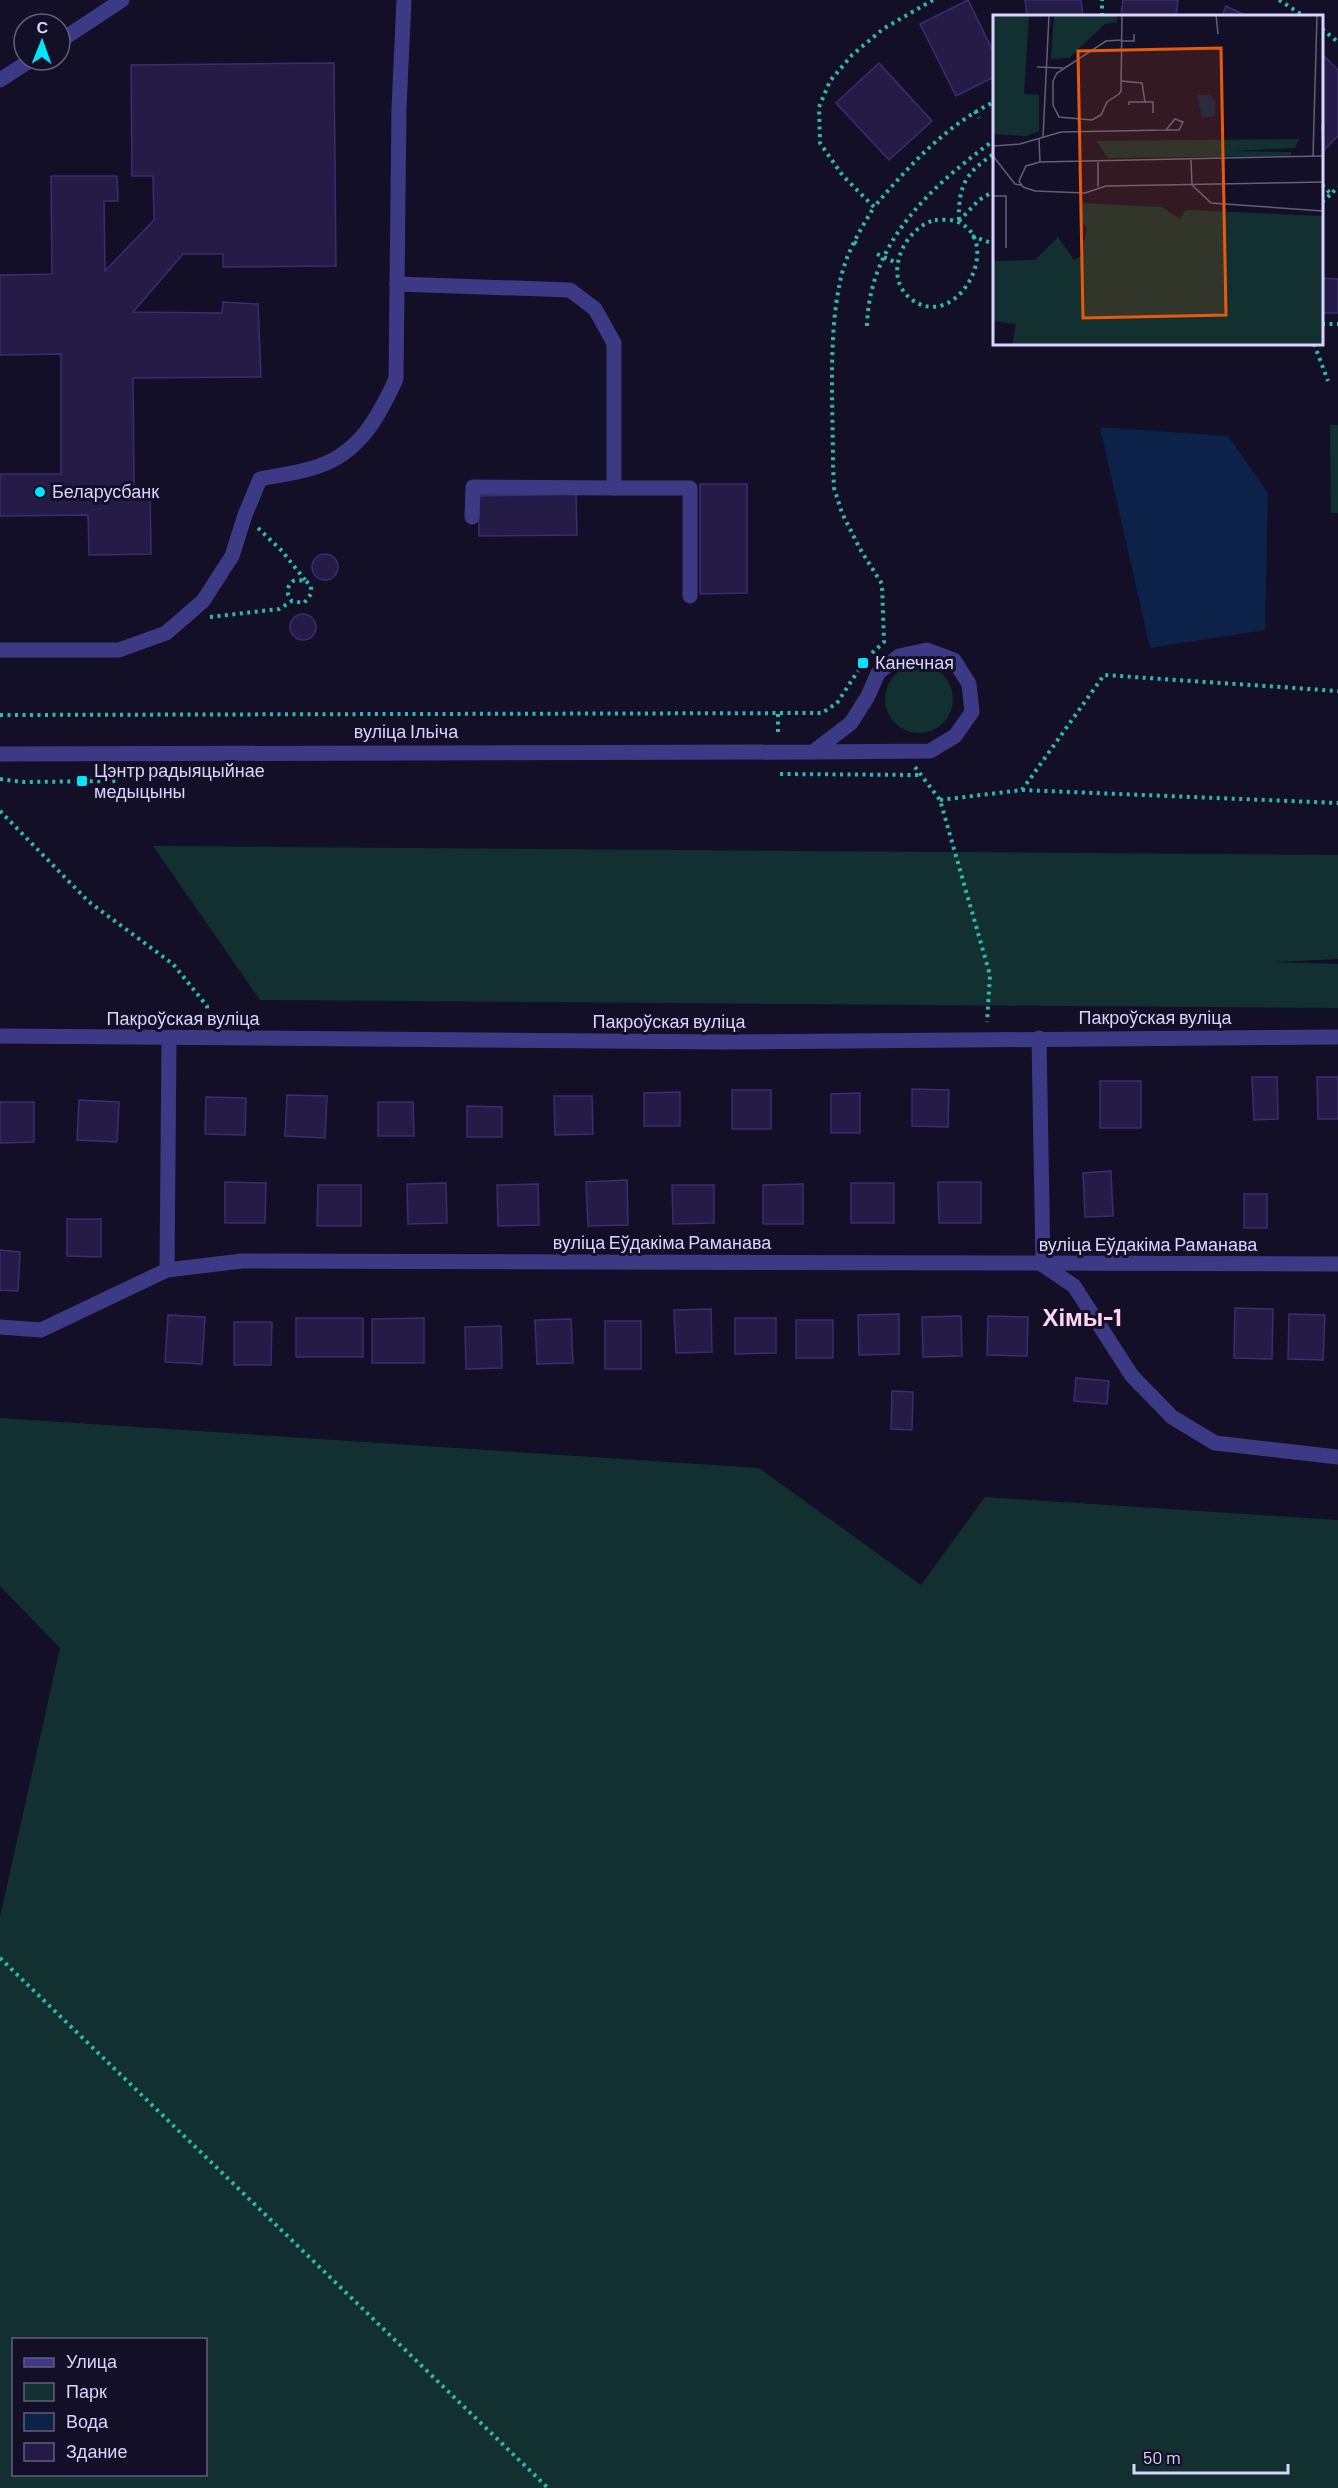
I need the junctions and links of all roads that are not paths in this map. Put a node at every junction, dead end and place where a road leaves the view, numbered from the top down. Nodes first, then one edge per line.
1 (122, 0) edge
2 (404, 0) edge
3 (72, 33) edge
4 (397, 284) junction
5 (614, 488) junction
6 (472, 517) dead end
7 (690, 596) dead end
8 (0, 650) edge
9 (813, 752) junction
10 (0, 754) edge
11 (0, 1036) edge
12 (1338, 1037) edge
13 (1040, 1038) junction
14 (169, 1039) junction
15 (1338, 1264) edge
16 (1043, 1265) junction
17 (167, 1270) junction
18 (0, 1327) edge
19 (1338, 1457) edge

1 - 3 street
2 - 4 street
4 - 5 street
4 - 8 street
5 - 6 street
5 - 7 street
9 - 9 street, вуліца Ільіча
9 - 10 street, вуліца Ільіча
11 - 14 street, Пакроўская вуліца
12 - 13 street, Пакроўская вуліца
13 - 14 street, Пакроўская вуліца
13 - 16 street
14 - 17 street
15 - 16 street, вуліца Еўдакіма Раманава
16 - 17 street, вуліца Еўдакіма Раманава
16 - 19 street
17 - 18 street, вуліца Еўдакіма Раманава

